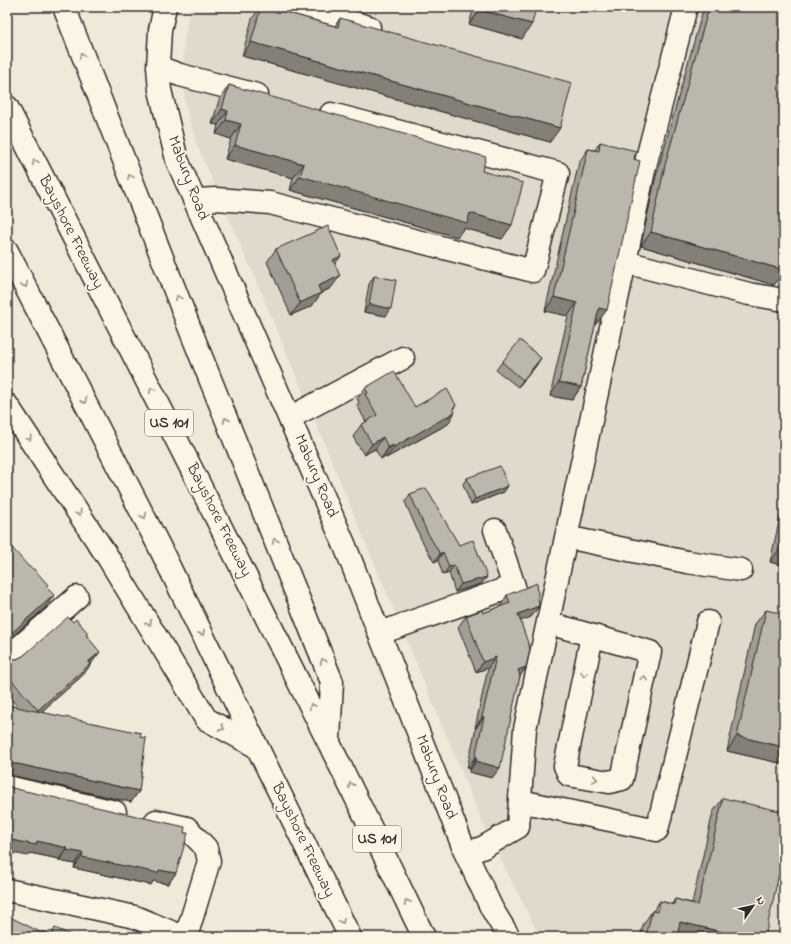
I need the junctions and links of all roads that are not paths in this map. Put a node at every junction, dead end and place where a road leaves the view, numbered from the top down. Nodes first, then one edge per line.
1 (64, 7) edge
2 (165, 7) edge
3 (299, 7) edge
4 (686, 7) edge
5 (390, 33) edge
6 (158, 67) junction
7 (278, 101) edge
8 (7, 107) edge
9 (308, 108) edge
10 (194, 200) junction
11 (7, 251) edge
12 (625, 262) junction
13 (784, 300) edge
14 (403, 358) dead end
15 (7, 405) edge
16 (290, 417) junction
17 (495, 530) dead end
18 (566, 537) junction
19 (741, 570) dead end
20 (77, 597) dead end
21 (708, 622) dead end
22 (548, 623) junction
23 (380, 633) junction
24 (592, 636) junction
25 (7, 658) edge
26 (329, 741) junction
27 (258, 747) junction
28 (7, 787) edge
29 (520, 801) junction
30 (466, 854) junction
31 (7, 890) edge
32 (182, 937) edge
33 (186, 937) edge
34 (350, 937) edge
35 (424, 937) edge
36 (509, 937) edge

26 -> 1 main road
2 - 6 main road, Mabury Road
3 - 5 main road
4 - 12 main road
6 - 7 main road
6 - 10 main road, Mabury Road
26 -> 8 main road, Bayshore Freeway / US 101
9 - 10 main road
10 - 16 main road, Mabury Road
11 -> 27 main road, Bayshore Freeway
12 - 13 main road
12 - 18 main road
14 - 16 main road
15 -> 27 main road
16 - 23 main road, Mabury Road
17 - 23 main road
18 - 19 main road
18 - 22 main road
20 - 25 main road
21 - 29 main road
22 - 24 main road
22 - 29 main road
23 - 30 main road, Mabury Road
24 -> 24 main road
35 -> 26 main road, Bayshore Freeway / US 101
27 -> 34 main road, Bayshore Freeway
28 - 33 main road
29 - 30 main road
30 - 36 main road, Mabury Road
31 - 32 main road

